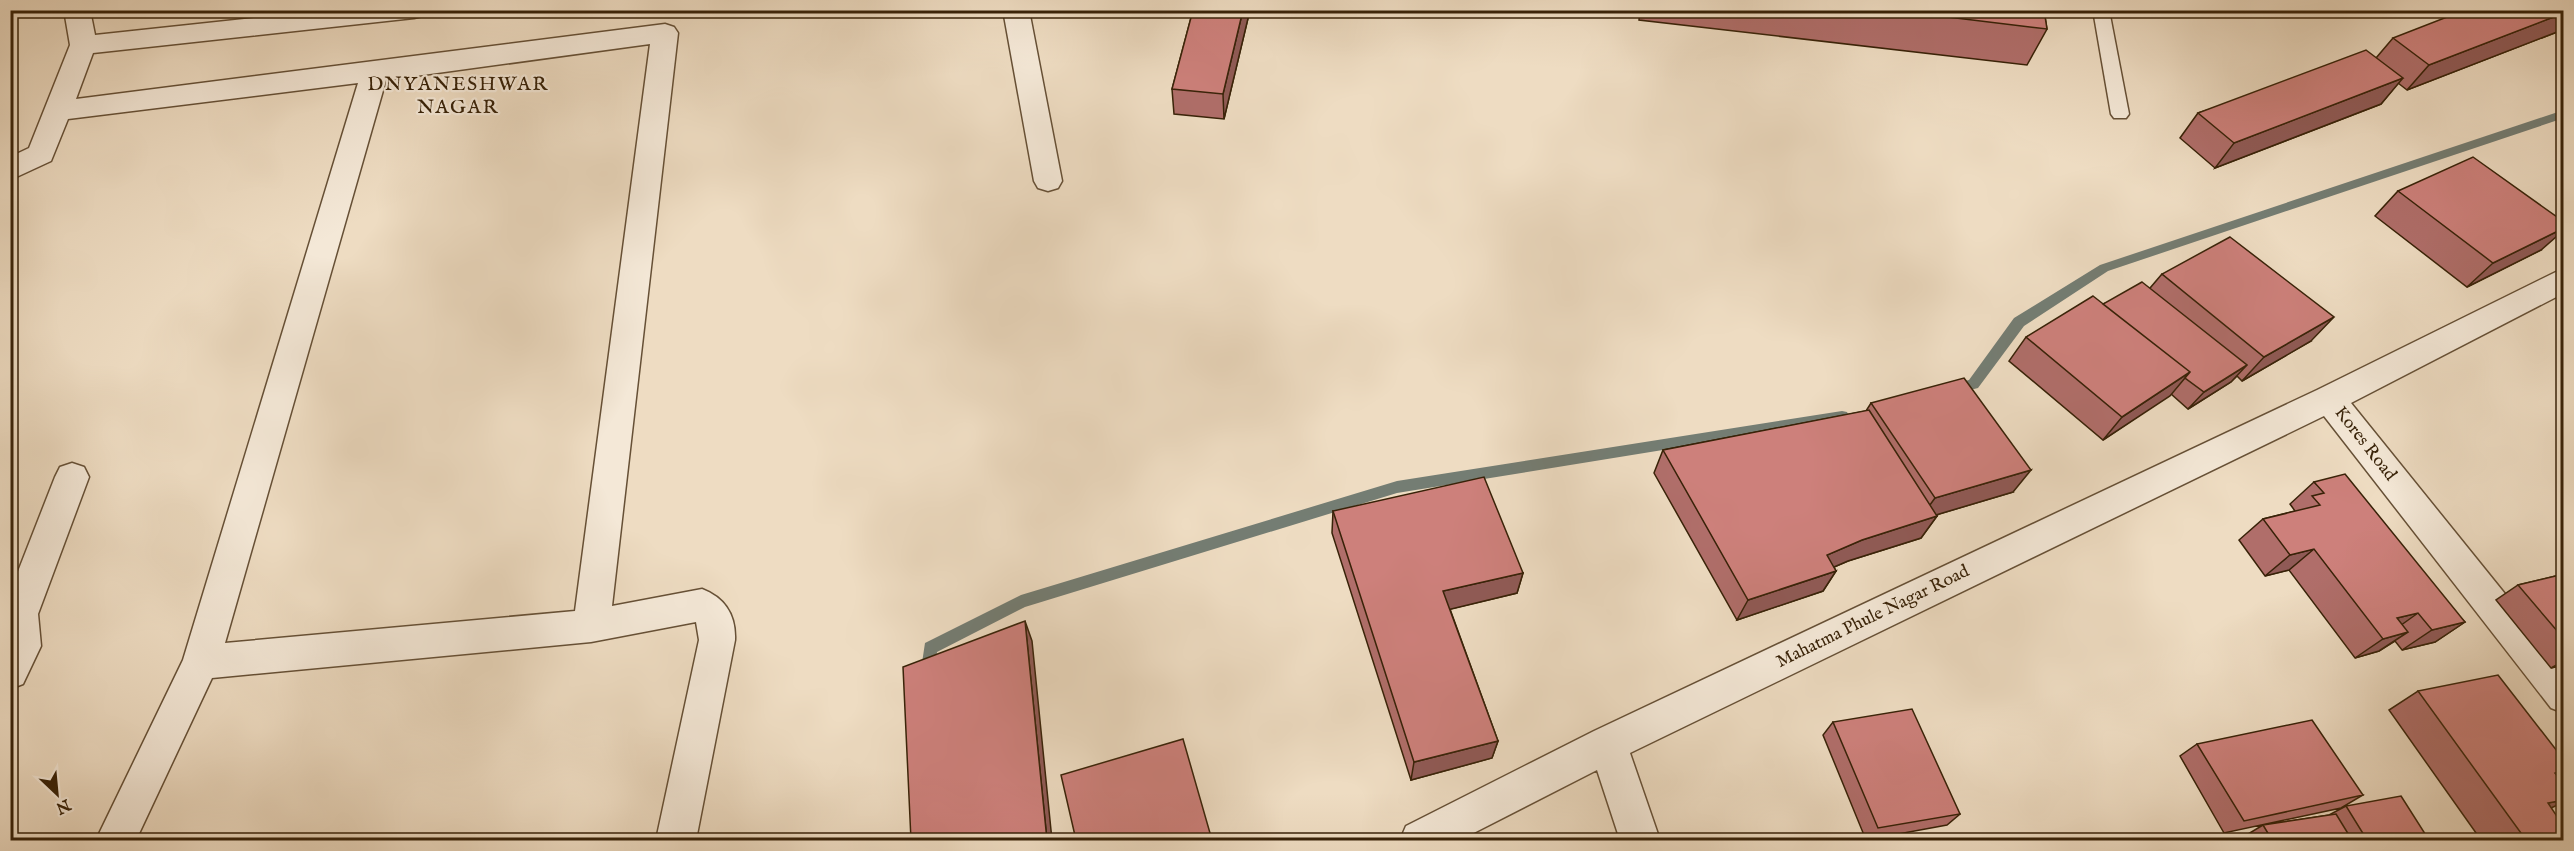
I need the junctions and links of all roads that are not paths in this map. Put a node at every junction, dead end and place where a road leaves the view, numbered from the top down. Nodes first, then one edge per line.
1 (77, 10) edge
2 (414, 10) edge
3 (1016, 10) edge
4 (2101, 10) edge
5 (667, 22) edge
6 (82, 45) junction
7 (375, 72) junction
8 (58, 111) junction
9 (2120, 114) dead end
10 (10, 170) edge
11 (1048, 181) dead end
12 (2564, 279) edge
13 (2329, 399) junction
14 (72, 477) dead end
15 (591, 626) junction
16 (201, 662) junction
17 (10, 672) edge
18 (2564, 696) edge
19 (1608, 744) junction
20 (116, 840) edge
21 (676, 840) edge
22 (1420, 840) edge
23 (1640, 840) edge

1 - 6 street
2 - 6 street
3 - 11 street
4 - 9 lane
5 - 7 street
5 - 15 street
6 - 8 street
7 - 8 street
7 - 16 street
8 - 10 street
12 - 13 street, Kores Road
13 - 18 street, Kores Road
13 - 19 street, Mahatma Phule Nagar Road
14 - 17 street
15 - 16 street
15 - 21 street
16 - 20 street
19 - 22 street, Mahatma Phule Nagar Road
19 - 23 street

